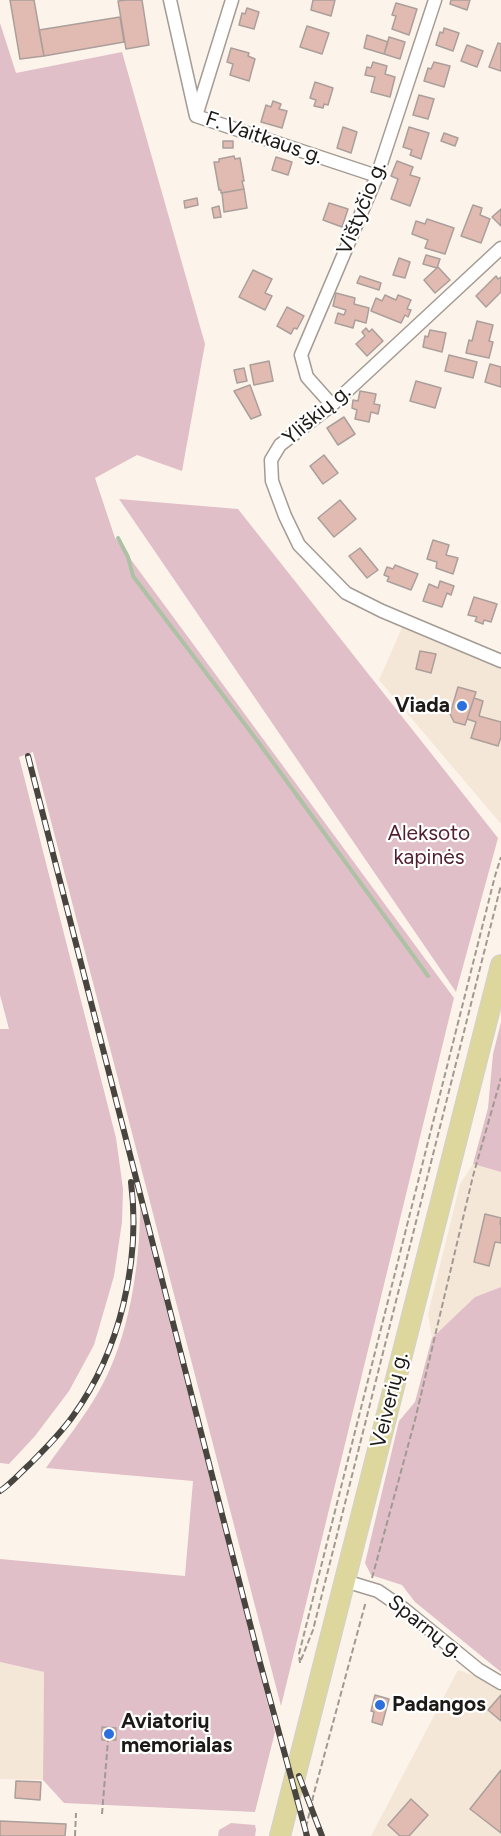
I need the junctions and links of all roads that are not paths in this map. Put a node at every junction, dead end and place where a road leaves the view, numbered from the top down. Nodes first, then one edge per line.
1 (170, 0) edge
2 (232, 0) edge
3 (435, 0) edge
4 (196, 116) junction
5 (377, 176) junction
6 (501, 248) edge
7 (332, 405) junction
8 (501, 661) edge
9 (501, 965) edge
10 (345, 1581) junction
11 (501, 1683) edge
12 (280, 1836) edge

1 - 4 street
2 - 4 street, F. Vaitkaus g.
3 - 5 street, Vištyčio g.
4 - 5 street, F. Vaitkaus g.
5 - 7 street, Vištyčio g.
6 - 7 street, Yliškių g.
7 - 8 street, Yliškių g.
9 - 10 main road, Veiverių g.
10 - 11 street, Sparnų g.
10 - 12 main road, Veiverių g.

